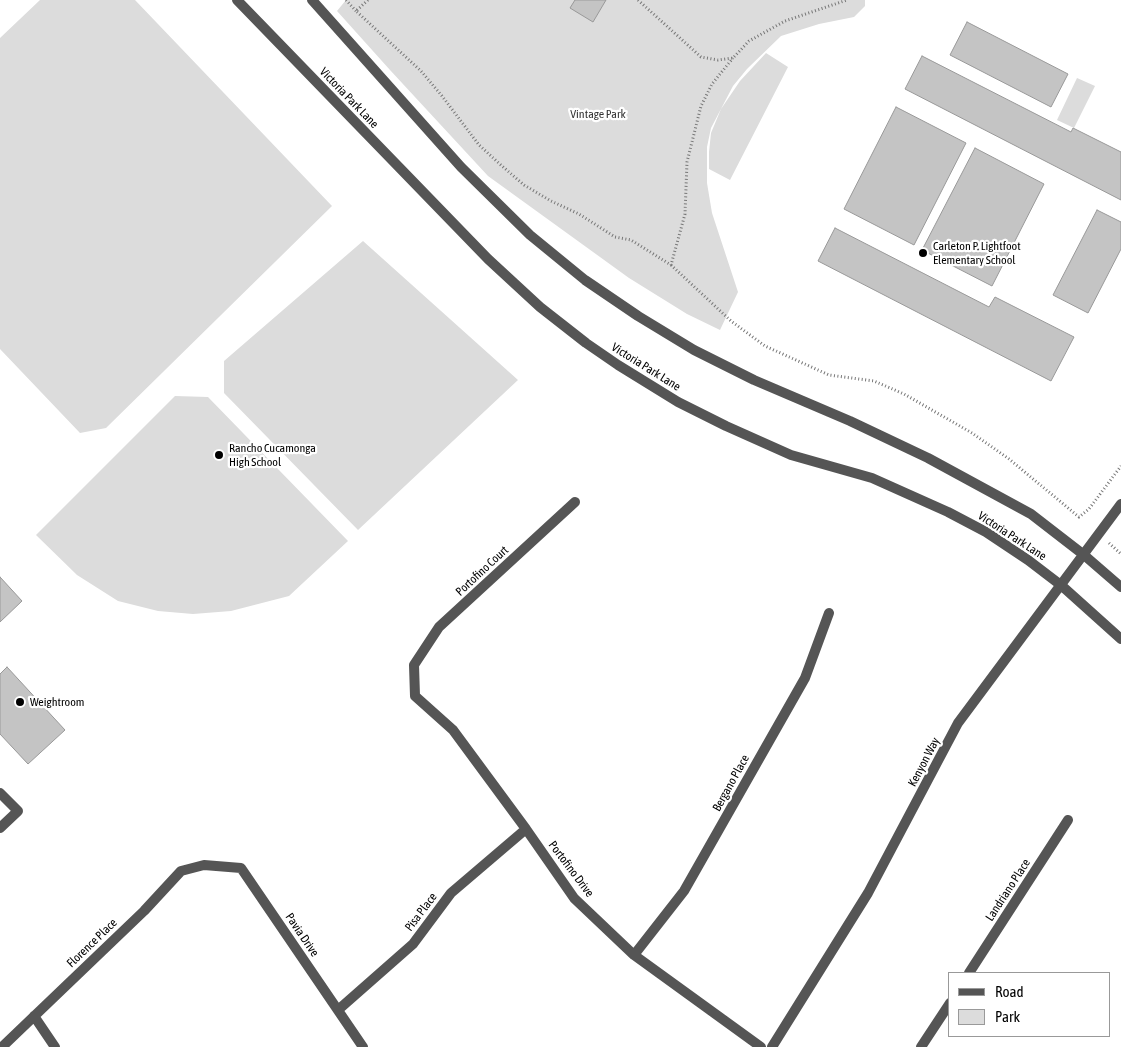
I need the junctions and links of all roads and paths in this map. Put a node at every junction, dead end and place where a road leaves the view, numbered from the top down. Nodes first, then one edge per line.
1 (237, 0) edge
2 (312, 0) edge
3 (346, 0) edge
4 (368, 0) edge
5 (638, 0) edge
6 (847, 0) edge
7 (356, 11) junction
8 (733, 58) junction
9 (671, 265) junction
10 (1121, 466) edge
11 (575, 502) dead end
12 (1121, 504) edge
13 (1084, 555) junction
14 (1062, 586) junction
15 (1121, 588) edge
16 (829, 612) dead end
17 (1121, 639) edge
18 (414, 665) joint
19 (0, 792) edge
20 (1068, 820) dead end
21 (0, 828) edge
22 (526, 829) junction
23 (204, 865) joint
24 (634, 954) junction
25 (970, 972) edge
26 (948, 1006) edge
27 (338, 1010) junction
28 (34, 1016) junction
29 (2, 1047) edge
30 (55, 1047) edge
31 (363, 1047) edge
32 (761, 1047) edge
33 (772, 1047) edge
34 (921, 1047) edge

1 - 14 street, Victoria Park Lane
2 - 13 street, Victoria Park Lane
3 - 7 path
4 - 7 path
5 - 8 path
6 - 8 path
7 - 9 path
8 - 9 path
9 - 10 path
11 - 18 street, Portofino Court
12 - 13 street, Kenyon Way
13 - 14 street, Kenyon Way
13 - 15 street, Victoria Park Lane
14 - 17 street, Victoria Park Lane
14 - 33 street, Kenyon Way
16 - 24 street, Bergano Place
18 - 22 street, Portofino Drive
19 - 21 street
20 - 25 street, Landriano Place
22 - 24 street, Portofino Drive
22 - 27 street, Pisa Place
23 - 27 street, Pavia Drive
23 - 28 street, Florence Place
24 - 32 street, Portofino Drive
26 - 34 street
27 - 31 street, Pavia Drive
28 - 29 street, Florence Place
28 - 30 street

